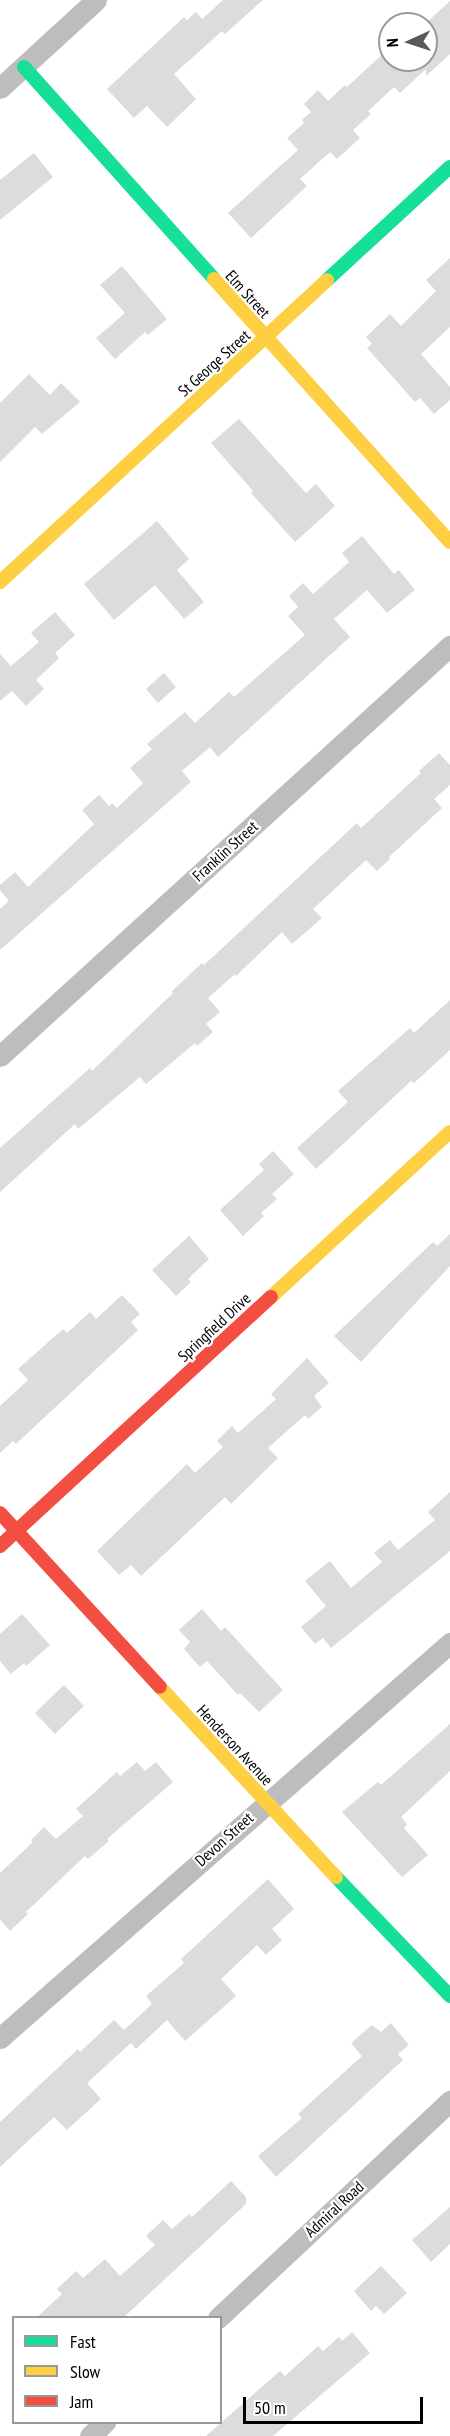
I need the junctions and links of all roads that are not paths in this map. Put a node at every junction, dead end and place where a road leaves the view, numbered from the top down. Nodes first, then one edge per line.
1 (96, 0) edge
2 (24, 67) junction
3 (0, 88) edge
4 (450, 167) edge
5 (266, 339) junction
6 (450, 542) edge
7 (0, 582) edge
8 (450, 646) edge
9 (0, 1056) edge
10 (450, 1132) edge
11 (0, 1513) edge
12 (16, 1531) junction
13 (0, 1546) edge
14 (450, 1642) edge
15 (265, 1802) junction
16 (450, 1996) edge
17 (0, 2038) edge
18 (450, 2102) edge
19 (220, 2316) edge
20 (103, 2424) edge
21 (90, 2436) edge

1 - 2 street
2 - 3 street
2 - 5 street, Elm Street
4 - 5 street, St George Street
5 - 6 street, Elm Street
5 - 7 street, St George Street
8 - 9 street, Franklin Street
10 - 12 street, Springfield Drive
11 - 12 street, Henderson Avenue
12 - 13 street, Springfield Drive
12 - 15 street, Henderson Avenue
14 - 15 street, Devon Street
15 - 16 street, Henderson Avenue
15 - 17 street, Devon Street
18 - 19 street, Admiral Road
20 - 21 street

